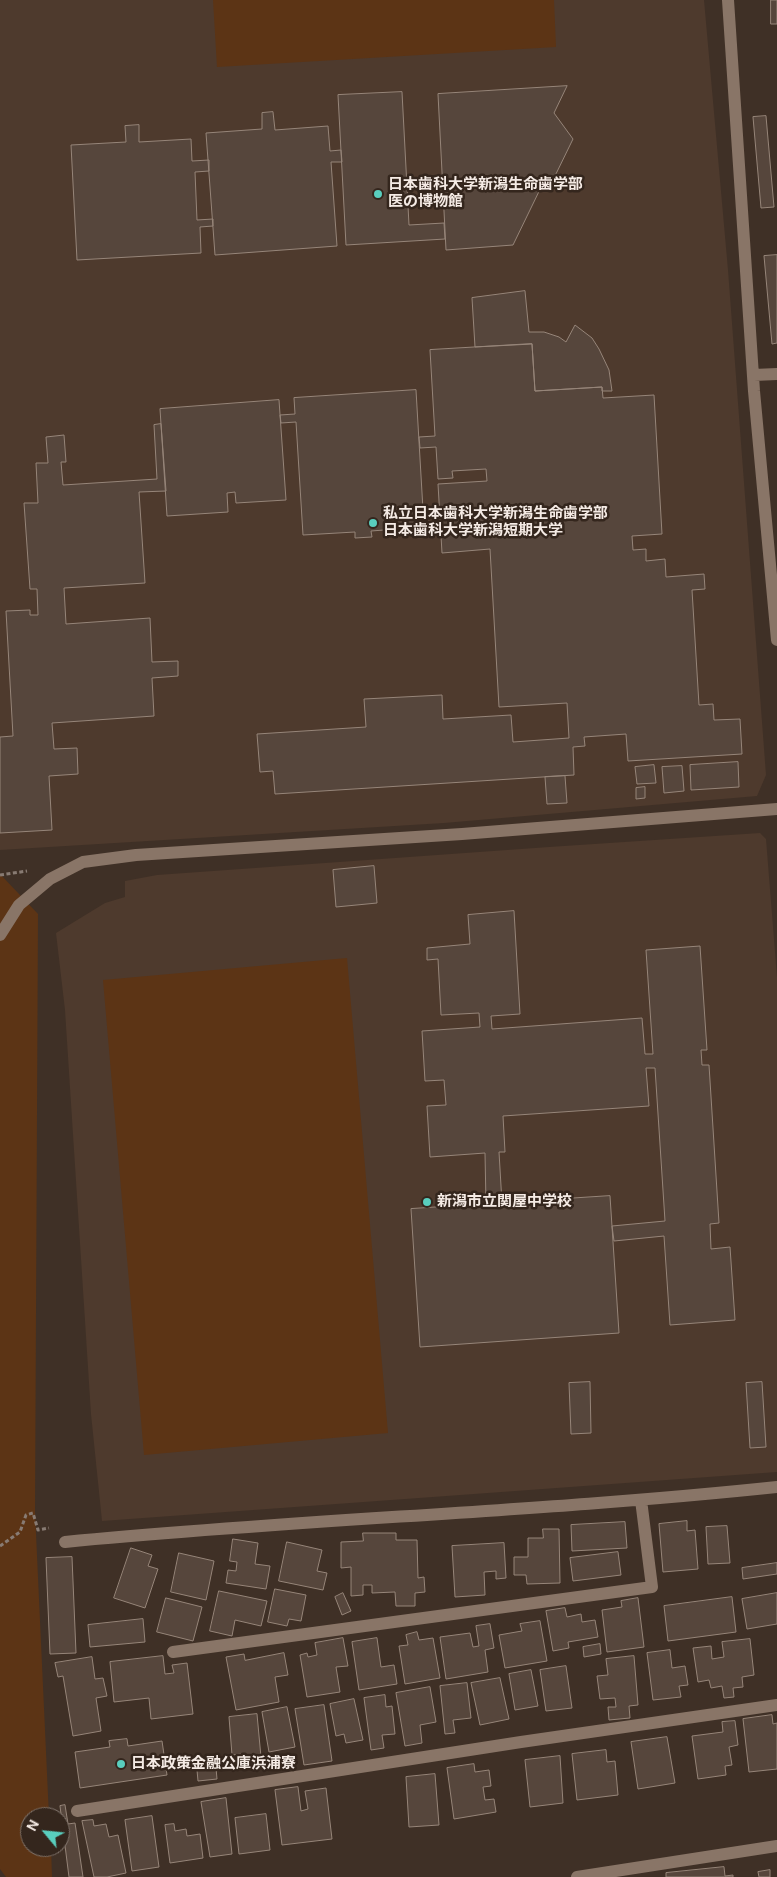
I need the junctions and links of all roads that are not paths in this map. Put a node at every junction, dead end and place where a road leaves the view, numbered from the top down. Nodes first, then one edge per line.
1 (728, 0) edge
2 (777, 374) edge
3 (754, 375) junction
4 (777, 640) edge
5 (777, 809) edge
6 (0, 935) edge
7 (777, 1486) edge
8 (641, 1500) junction
9 (65, 1542) dead end
10 (173, 1652) dead end
11 (777, 1705) edge
12 (77, 1811) dead end
13 (777, 1846) edge
14 (577, 1877) edge

1 - 3 street
2 - 3 street
3 - 4 street
5 - 6 street
7 - 8 street
8 - 9 street
8 - 10 street
11 - 12 street
13 - 14 street

